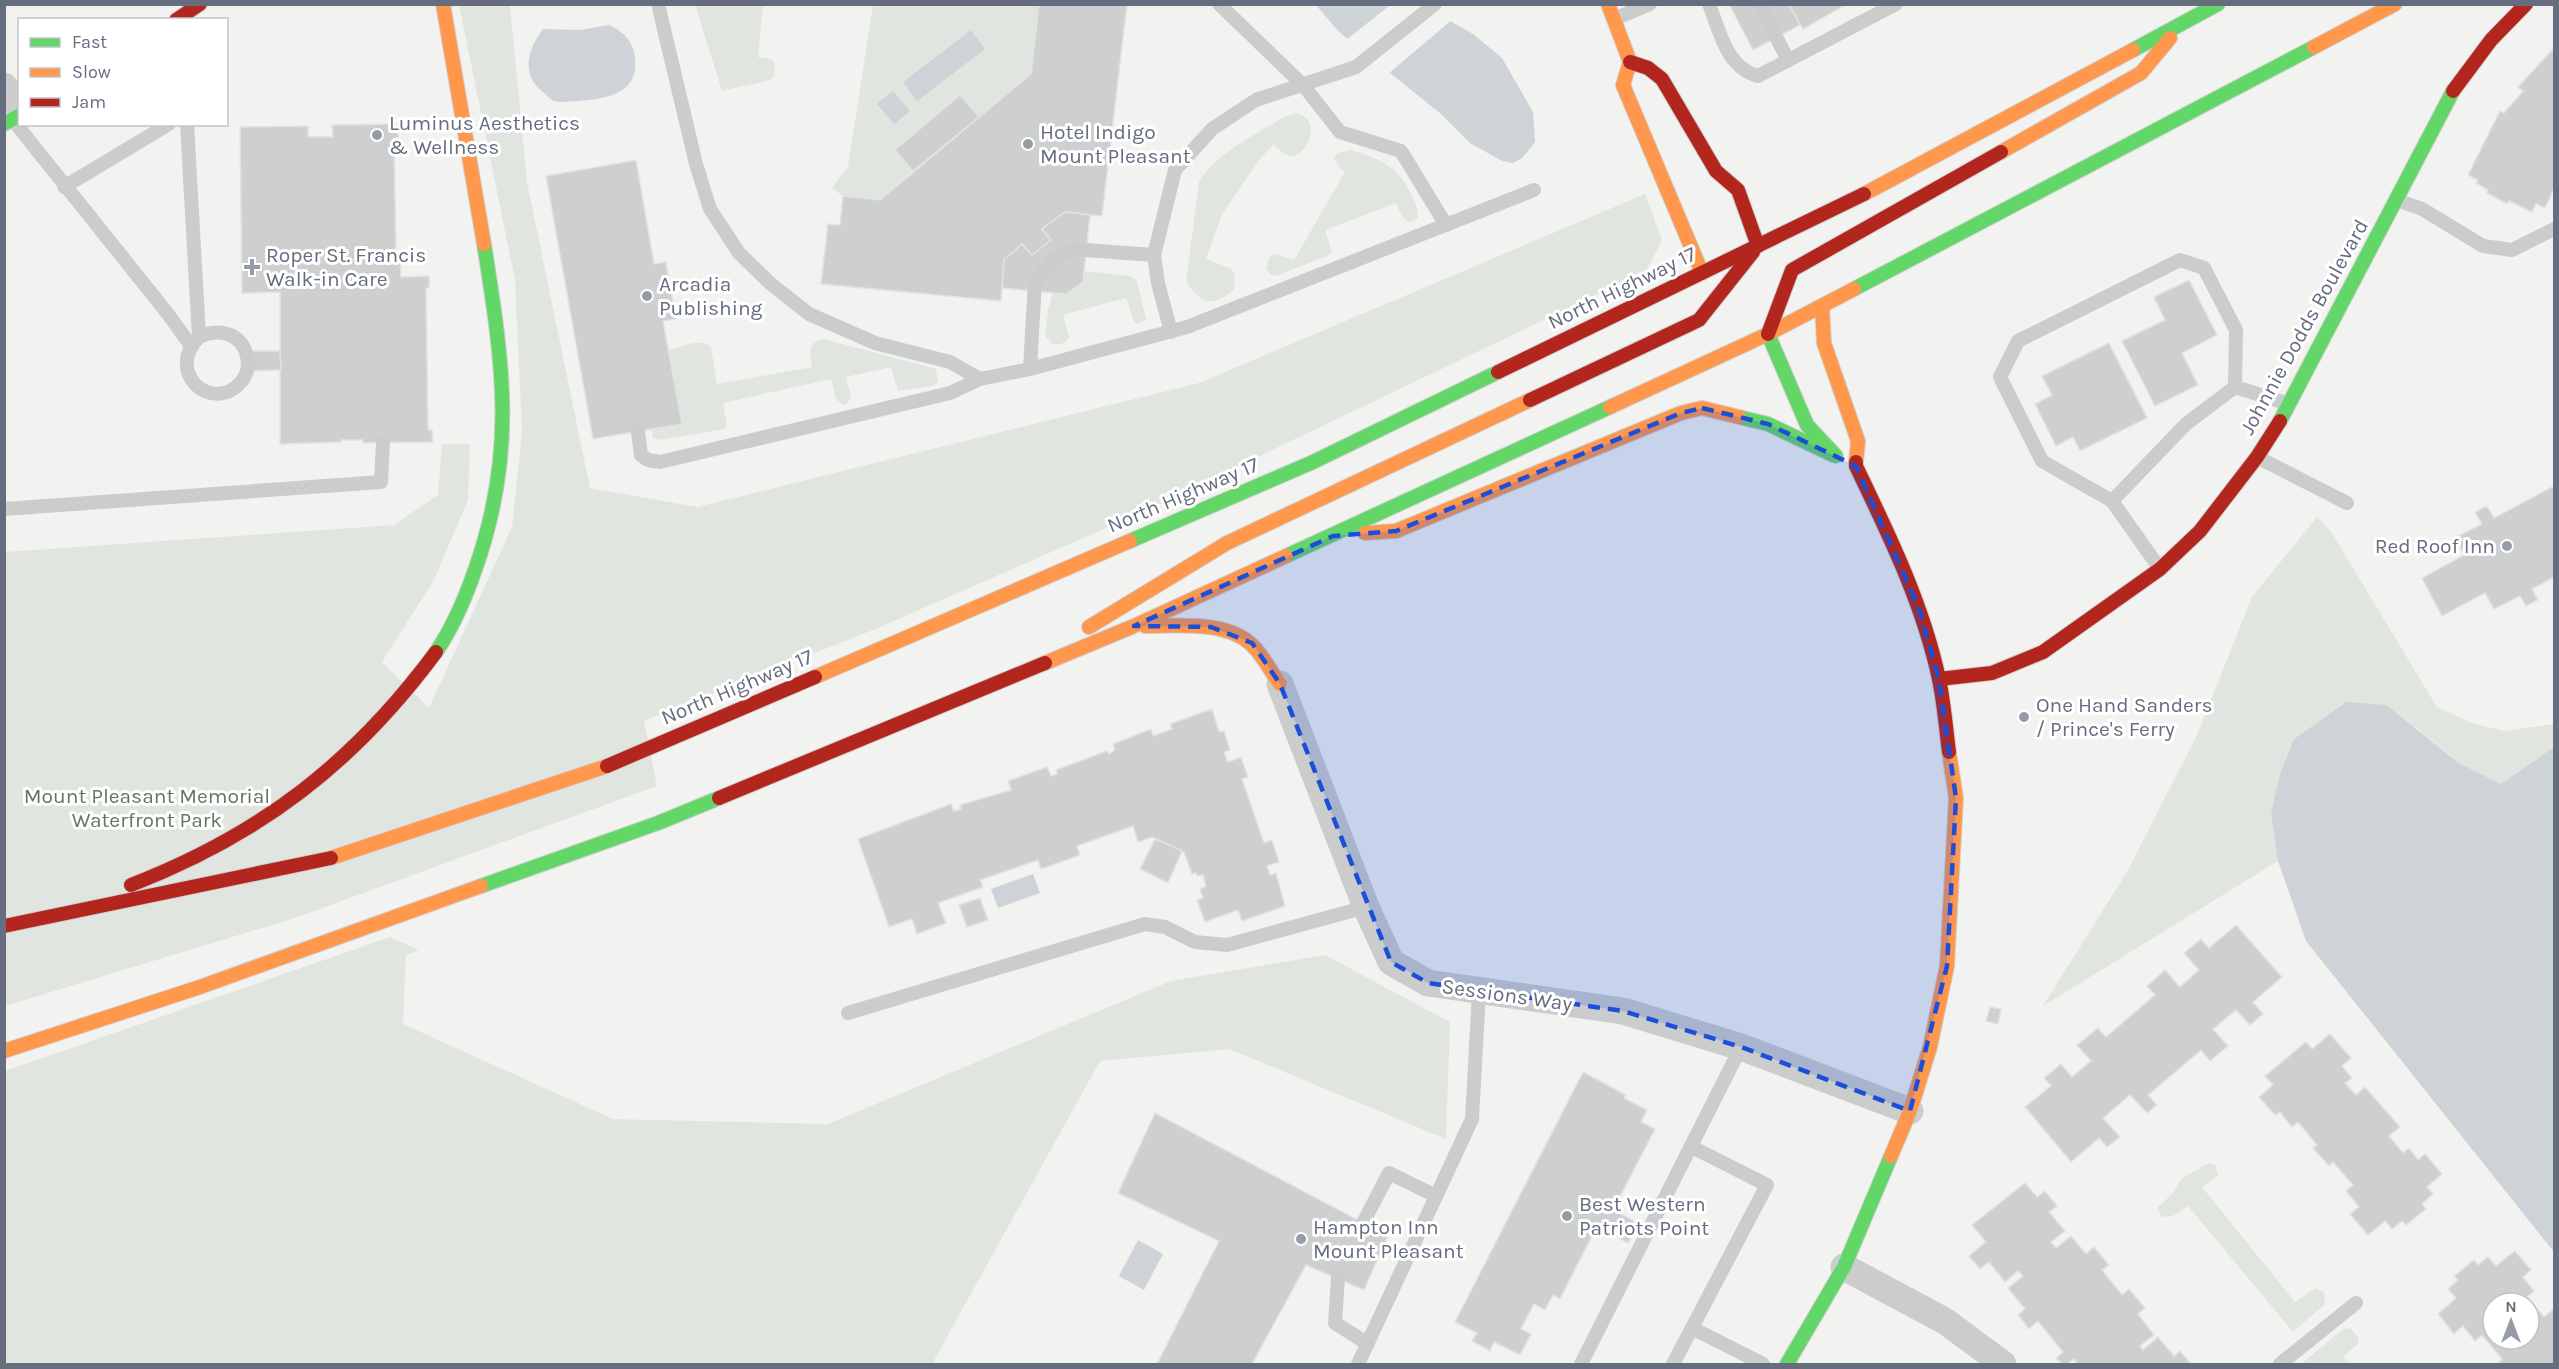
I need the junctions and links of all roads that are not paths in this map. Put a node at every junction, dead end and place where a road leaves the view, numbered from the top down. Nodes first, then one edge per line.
1 (200, 4) edge
2 (443, 4) edge
3 (658, 4) edge
4 (1219, 4) edge
5 (1434, 4) edge
6 (1608, 4) edge
7 (1650, 4) edge
8 (1709, 4) edge
9 (1759, 4) edge
10 (1896, 4) edge
11 (2218, 4) edge
12 (2395, 4) edge
13 (2526, 4) edge
14 (179, 18) edge
15 (1612, 20) junction
16 (2182, 24) junction
17 (1788, 60) junction
18 (1630, 62) junction
19 (1303, 85) junction
20 (4, 86) edge
21 (14, 116) edge
22 (21, 126) edge
23 (166, 126) edge
24 (187, 126) edge
25 (64, 187) junction
26 (1534, 190) dead end
27 (2397, 200) junction
28 (1446, 225) junction
29 (2554, 229) edge
30 (1758, 246) junction
31 (1154, 255) junction
32 (1702, 273) junction
33 (1822, 306) junction
34 (1171, 332) junction
35 (1768, 334) junction
36 (195, 342) junction
37 (1030, 369) junction
38 (980, 379) junction
39 (2235, 387) junction
40 (2290, 405) junction
41 (638, 432) dead end
42 (382, 443) dead end
43 (1833, 455) junction
44 (2257, 457) junction
45 (1856, 466) junction
46 (2112, 501) junction
47 (2347, 503) dead end
48 (4, 509) edge
49 (1333, 536) junction
50 (2160, 569) junction
51 (1134, 626) junction
52 (1939, 679) junction
53 (1000, 681) junction
54 (1280, 684) joint
55 (1366, 906) junction
56 (4, 925) edge
57 (1479, 992) junction
58 (848, 1013) dead end
59 (1742, 1047) junction
60 (4, 1051) edge
61 (1910, 1111) junction
62 (1692, 1147) junction
63 (1436, 1196) junction
64 (1363, 1223) dead end
65 (1845, 1267) junction
66 (1338, 1278) dead end
67 (2356, 1303) dead end
68 (1692, 1328) junction
69 (1368, 1344) junction
70 (1358, 1365) edge
71 (1581, 1365) edge
72 (1673, 1365) edge
73 (1763, 1365) edge
74 (1787, 1365) edge
75 (2003, 1365) edge
76 (2280, 1365) edge

1 - 14 main road
2 - 56 main road
3 - 38 lane
4 - 19 lane
5 - 19 lane
6 - 15 main road
7 - 15 lane
8 - 17 lane
9 - 17 lane
10 - 17 lane
11 - 16 main road
12 - 33 main road
13 - 27 main road, Johnnie Dodds Boulevard
15 - 18 main road
16 - 30 main road
16 - 35 main road
18 - 30 main road
18 - 32 main road
19 - 28 lane
19 - 31 lane
20 - 21 street
22 - 25 lane
23 - 25 lane
24 - 36 lane
25 - 36 lane
26 - 28 lane
27 - 29 lane
27 - 40 main road, Johnnie Dodds Boulevard
28 - 34 lane
30 - 32 main road, North Highway 17
30 - 53 main road
31 - 34 lane
31 - 37 lane
32 - 56 main road, North Highway 17
33 - 35 main road
33 - 45 main road
34 - 37 lane
35 - 43 main road
35 - 49 main road
36 - 36 lane
37 - 38 lane
38 - 41 lane
39 - 40 lane
39 - 46 lane
39 - 46 lane
40 - 44 main road, Johnnie Dodds Boulevard
42 - 48 lane
43 - 45 main road
43 - 49 main road
44 - 47 lane
44 - 50 main road, Johnnie Dodds Boulevard
45 - 52 main road
46 - 50 lane
49 - 51 main road
50 - 52 main road, Johnnie Dodds Boulevard
51 - 53 main road
51 - 54 main road
52 - 61 main road
53 - 60 main road
54 - 55 street, Sessions Way
55 - 57 street, Sessions Way
55 - 58 lane
57 - 59 street, Sessions Way
57 - 63 lane
59 - 61 street, Sessions Way
59 - 62 lane
61 - 65 main road
62 - 68 lane
62 - 71 lane
63 - 64 lane
63 - 69 lane
65 - 74 main road
65 - 75 street
66 - 69 lane
67 - 76 lane
68 - 72 lane
68 - 73 lane
69 - 70 lane

